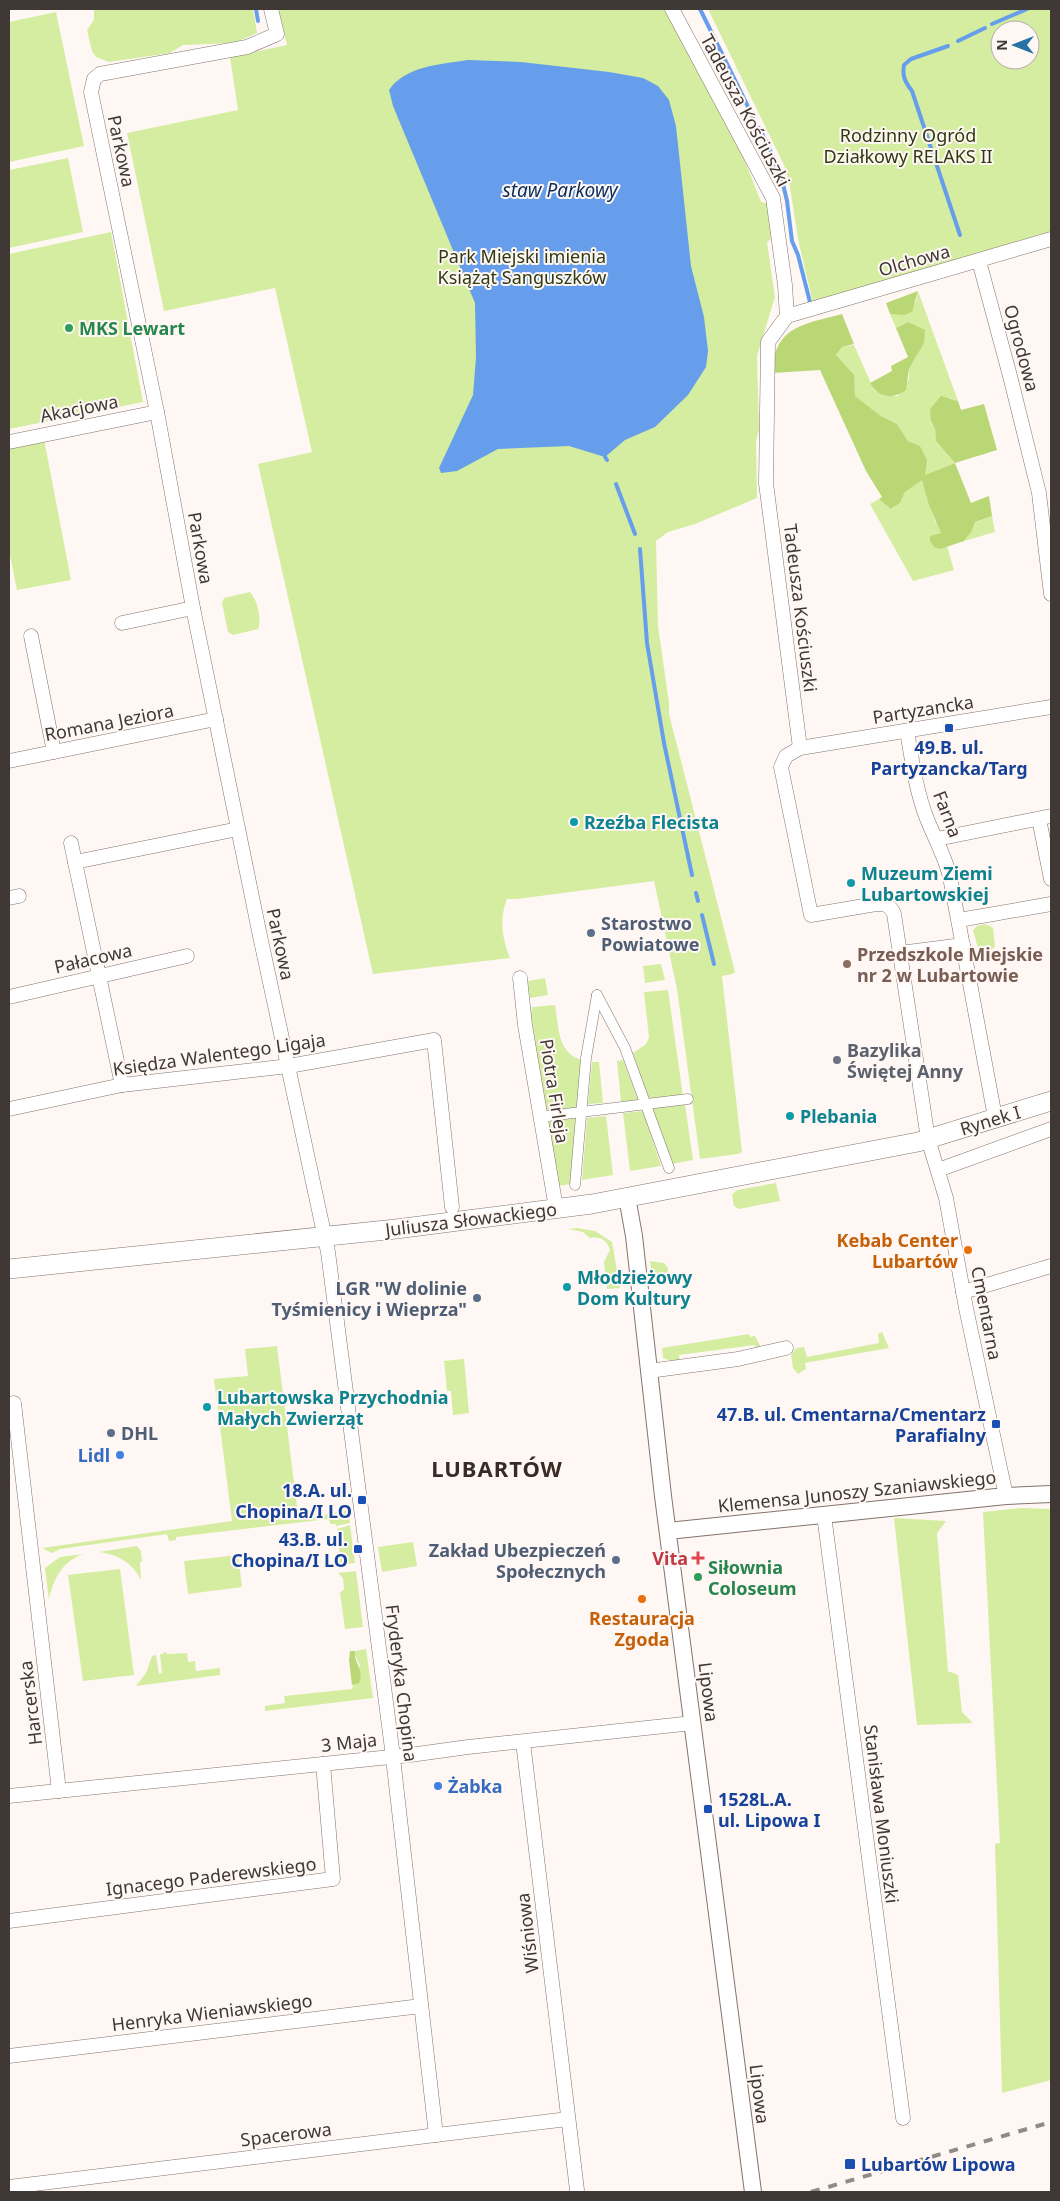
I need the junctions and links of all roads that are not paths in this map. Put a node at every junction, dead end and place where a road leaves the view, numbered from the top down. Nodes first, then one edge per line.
1 (271, 9) edge
2 (672, 9) edge
3 (1051, 239) edge
4 (978, 261) junction
5 (786, 316) junction
6 (157, 412) junction
7 (9, 442) edge
8 (1051, 594) edge
9 (193, 608) junction
10 (122, 623) dead end
11 (31, 636) dead end
12 (1051, 707) edge
13 (216, 719) junction
14 (906, 731) junction
15 (800, 748) junction
16 (54, 752) junction
17 (9, 760) edge
18 (1045, 817) edge
19 (238, 828) junction
20 (937, 839) junction
21 (71, 843) dead end
22 (75, 862) junction
23 (1051, 879) edge
24 (1051, 904) edge
25 (959, 920) junction
26 (964, 945) junction
27 (900, 953) junction
28 (186, 956) dead end
29 (99, 975) junction
30 (520, 978) dead end
31 (9, 997) edge
32 (289, 1066) junction
33 (122, 1085) junction
34 (688, 1099) dead end
35 (1051, 1101) edge
36 (646, 1104) junction
37 (9, 1109) edge
38 (581, 1112) junction
39 (540, 1117) junction
40 (996, 1118) junction
41 (1051, 1129) edge
42 (928, 1139) junction
43 (669, 1168) dead end
44 (938, 1170) junction
45 (576, 1186) dead end
46 (627, 1197) junction
47 (452, 1207) dead end
48 (556, 1208) junction
49 (325, 1236) junction
50 (1051, 1266) edge
51 (9, 1269) edge
52 (963, 1292) junction
53 (786, 1348) dead end
54 (649, 1371) junction
55 (14, 1403) dead end
56 (1051, 1494) edge
57 (1006, 1496) junction
58 (824, 1515) junction
59 (668, 1531) junction
60 (693, 1722) junction
61 (523, 1742) junction
62 (393, 1757) junction
63 (324, 1764) junction
64 (59, 1790) junction
65 (9, 1796) edge
66 (9, 1921) edge
67 (421, 2006) junction
68 (9, 2056) edge
69 (903, 2118) dead end
70 (568, 2119) junction
71 (436, 2135) junction
72 (9, 2187) edge
73 (577, 2190) dead end
74 (753, 2192) edge

1 - 6 street, Parkowa
2 - 5 street, Tadeusza Kościuszki
3 - 4 street, Olchowa
4 - 5 street, Olchowa
4 - 8 street, Ogrodowa
5 - 15 street, Tadeusza Kościuszki
6 - 7 street, Akacjowa
6 - 9 street, Parkowa
9 - 10 street
9 - 13 street, Parkowa
11 - 16 street
12 - 14 street, Partyzancka
13 - 16 street, Romana Jeziora
13 - 19 street, Parkowa
14 - 15 street, Partyzancka
14 - 20 street, Farna
15 - 27 street
16 - 17 street, Romana Jeziora
18 - 20 street
18 - 23 street
19 - 22 street
19 - 32 street, Parkowa
20 - 25 street, Farna
21 - 22 street
22 - 29 street
24 - 25 street
25 - 26 street, Farna
26 - 27 street
26 - 40 street, Farna
27 - 42 street
28 - 29 street, Pałacowa
29 - 31 street, Pałacowa
29 - 33 street
30 - 39 street, Piotra Firleja
32 - 33 street, Księdza Walentego Ligaja
32 - 47 street, Księdza Walentego Ligaja
32 - 49 street, Parkowa
33 - 37 street, Księdza Walentego Ligaja
34 - 36 street
35 - 40 main road, Rynek I
36 - 38 street
36 - 38 street
36 - 43 street
38 - 39 street
38 - 45 street
39 - 48 street, Piotra Firleja
40 - 42 main road, Rynek I
41 - 44 street
42 - 44 street, Cmentarna
42 - 46 main road, Juliusza Słowackiego
44 - 52 street, Cmentarna
46 - 48 main road, Juliusza Słowackiego
46 - 54 street, Lipowa
48 - 49 main road, Juliusza Słowackiego
49 - 51 main road, Juliusza Słowackiego
49 - 62 street, Fryderyka Chopina
50 - 52 street
52 - 57 street, Cmentarna
53 - 54 street
54 - 59 street, Lipowa
55 - 64 street, Harcerska
56 - 57 street, Klemensa Junoszy Szaniawskiego
57 - 58 street, Klemensa Junoszy Szaniawskiego
58 - 59 street, Klemensa Junoszy Szaniawskiego
58 - 69 street, Stanisława Moniuszki
59 - 60 street, Lipowa
60 - 61 street, 3 Maja
60 - 74 street, Lipowa
61 - 62 street, 3 Maja
61 - 70 street, Wiśniowa
62 - 63 street, 3 Maja
62 - 67 street, Fryderyka Chopina
63 - 64 street, 3 Maja
63 - 66 street, Ignacego Paderewskiego
64 - 65 street, 3 Maja
67 - 68 street, Henryka Wieniawskiego
67 - 71 street, Fryderyka Chopina
70 - 71 street, Spacerowa
70 - 73 street, Wiśniowa
71 - 72 street, Spacerowa

